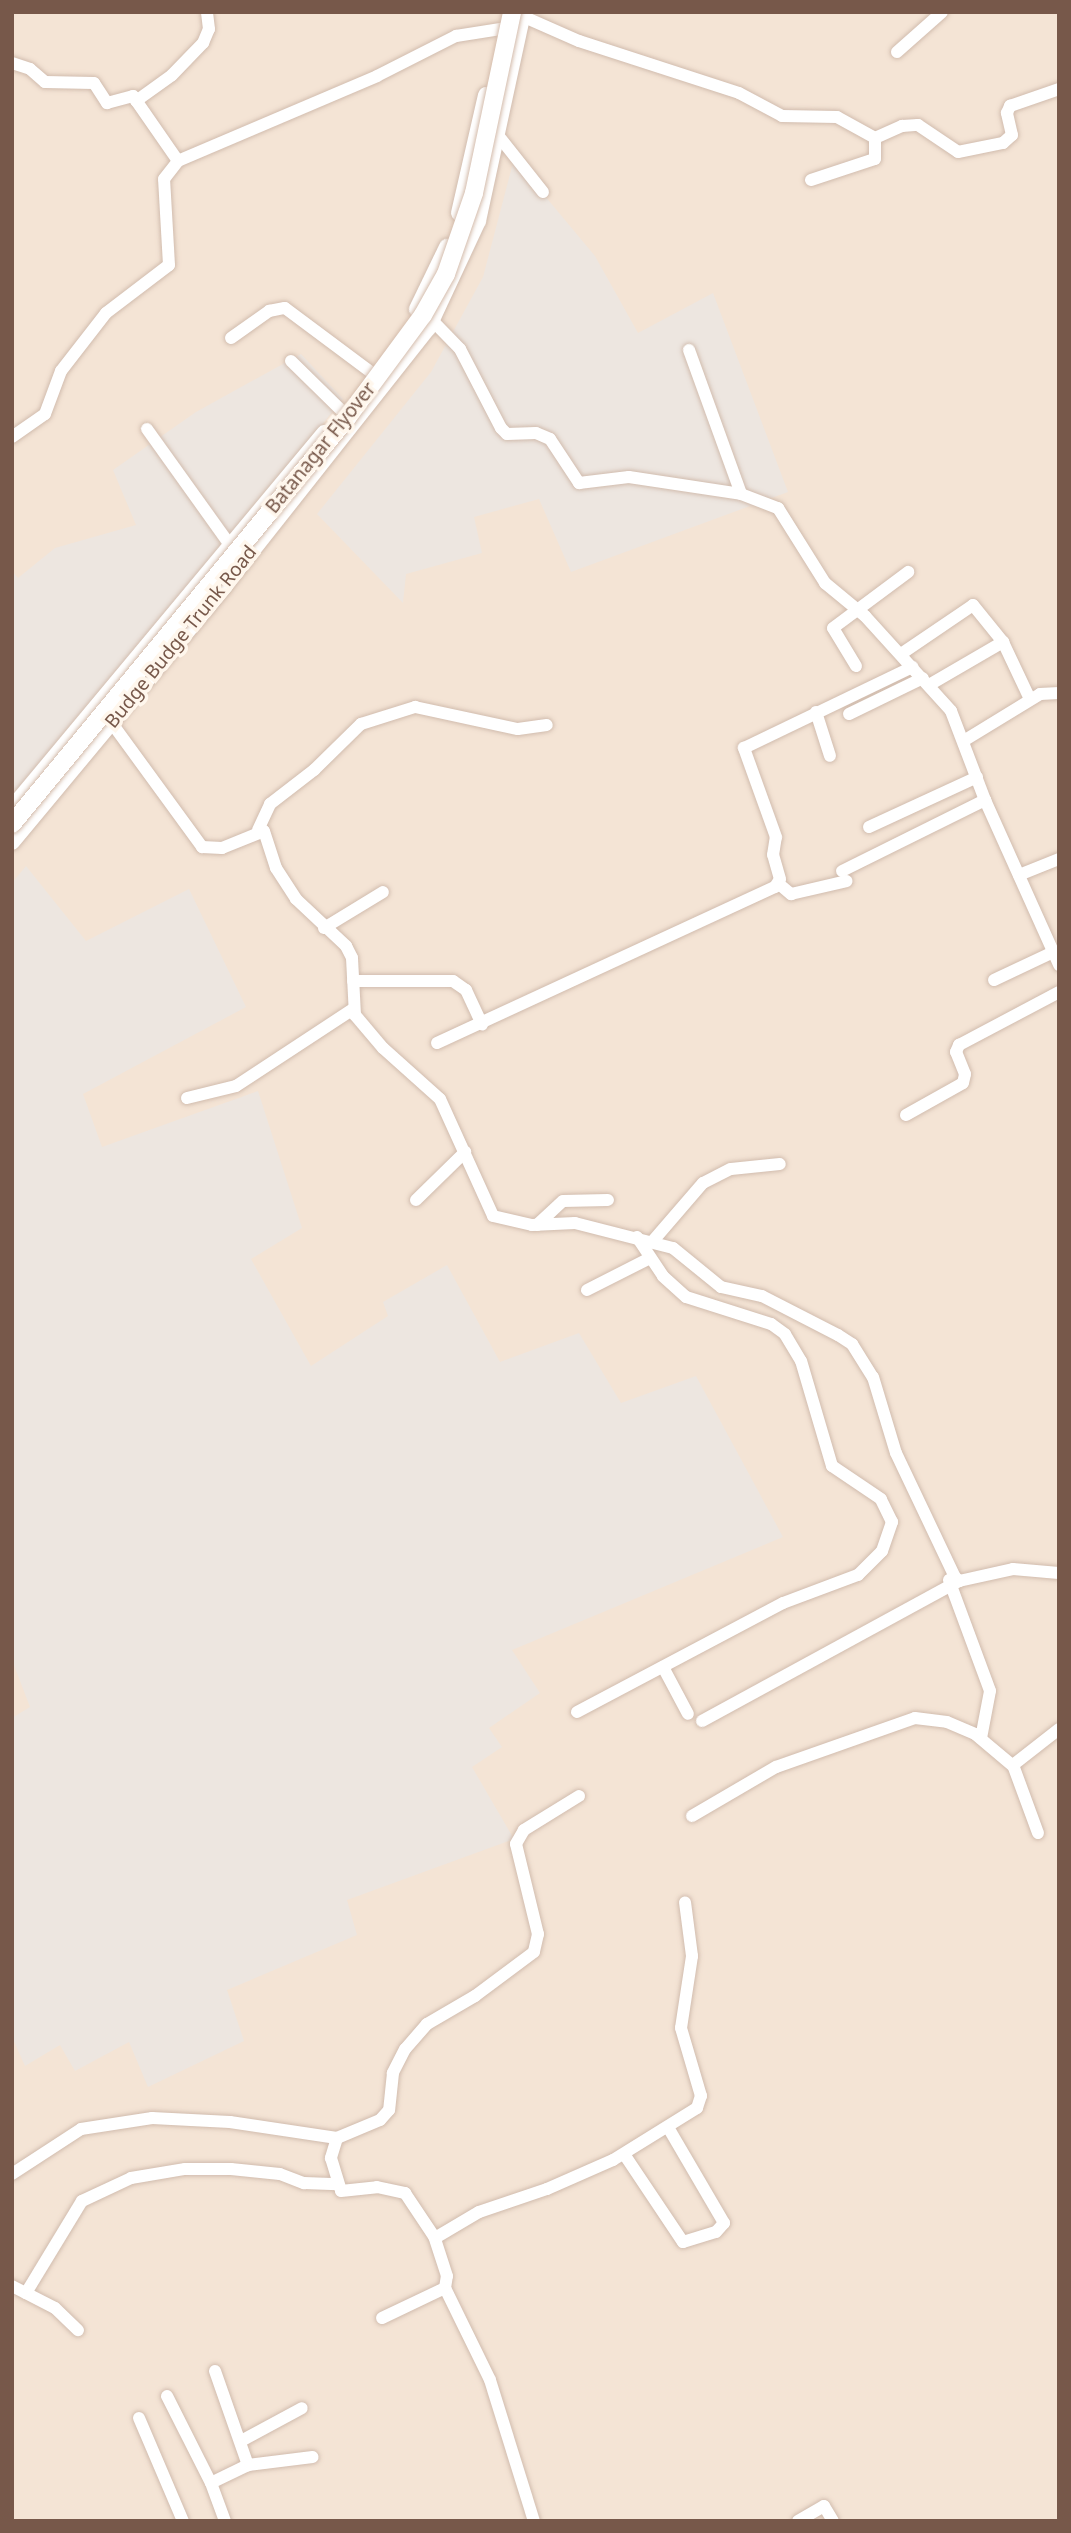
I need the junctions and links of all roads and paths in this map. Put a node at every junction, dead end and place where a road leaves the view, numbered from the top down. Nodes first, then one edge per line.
1 (207, 12) edge
2 (503, 12) edge
3 (942, 12) edge
4 (519, 13) edge
5 (500, 29) junction
6 (897, 52) dead end
7 (12, 63) edge
8 (1059, 89) edge
9 (136, 100) junction
10 (497, 134) junction
11 (875, 138) junction
12 (178, 161) junction
13 (811, 180) dead end
14 (542, 192) dead end
15 (418, 306) junction
16 (432, 321) junction
17 (231, 338) dead end
18 (689, 351) dead end
19 (291, 361) dead end
20 (371, 372) junction
21 (342, 411) junction
22 (147, 429) dead end
23 (12, 437) edge
24 (741, 494) junction
25 (230, 545) junction
26 (908, 572) dead end
27 (856, 610) junction
28 (1003, 642) junction
29 (901, 654) junction
30 (856, 666) dead end
31 (912, 667) junction
32 (926, 681) junction
33 (1059, 693) edge
34 (1031, 699) junction
35 (816, 712) junction
36 (849, 714) dead end
37 (111, 722) junction
38 (547, 724) dead end
39 (965, 740) junction
40 (830, 756) dead end
41 (977, 777) junction
42 (985, 800) junction
43 (12, 808) edge
44 (12, 824) edge
45 (869, 827) dead end
46 (258, 830) junction
47 (12, 842) edge
48 (1059, 859) edge
49 (1019, 875) junction
50 (779, 884) junction
51 (383, 892) dead end
52 (324, 928) junction
53 (1051, 953) junction
54 (1059, 965) edge
55 (994, 979) dead end
56 (353, 981) junction
57 (1059, 992) edge
58 (353, 1009) junction
59 (482, 1024) junction
60 (437, 1043) dead end
61 (187, 1098) dead end
62 (906, 1115) dead end
63 (465, 1152) junction
64 (779, 1164) dead end
65 (416, 1200) dead end
66 (608, 1200) dead end
67 (537, 1225) junction
68 (637, 1237) junction
69 (652, 1242) junction
70 (650, 1258) junction
71 (587, 1290) dead end
72 (1059, 1573) edge
73 (954, 1579) junction
74 (663, 1667) junction
75 (577, 1712) dead end
76 (688, 1714) dead end
77 (702, 1721) dead end
78 (1059, 1729) edge
79 (981, 1738) junction
80 (1013, 1766) junction
81 (579, 1796) dead end
82 (692, 1816) dead end
83 (1038, 1833) dead end
84 (685, 1902) dead end
85 (668, 2127) junction
86 (337, 2138) junction
87 (624, 2154) junction
88 (12, 2174) edge
89 (338, 2184) junction
90 (435, 2238) junction
91 (12, 2286) edge
92 (445, 2288) junction
93 (26, 2293) junction
94 (382, 2318) dead end
95 (78, 2330) dead end
96 (215, 2371) dead end
97 (167, 2396) dead end
98 (302, 2408) dead end
99 (139, 2418) dead end
100 (241, 2441) junction
101 (313, 2456) dead end
102 (248, 2465) junction
103 (211, 2483) junction
104 (183, 2521) edge
105 (225, 2521) edge
106 (534, 2521) edge
107 (798, 2521) edge
108 (833, 2521) edge

1 - 9 street
2 - 5 street, Budge Budge Trunk Road
3 - 6 street
4 - 10 street, Budge Budge Trunk Road
4 - 11 street
4 - 44 main road, Batanagar Flyover, bridge
5 - 12 street
5 - 15 street, Budge Budge Trunk Road
7 - 9 street
8 - 11 street
9 - 12 street
10 - 14 street
10 - 16 street, Budge Budge Trunk Road
11 - 13 street
12 - 23 street
15 - 16 street
15 - 20 street, Budge Budge Trunk Road
16 - 24 street
16 - 37 street, Budge Budge Trunk Road
17 - 20 street
18 - 24 street
19 - 21 street
20 - 21 street, Budge Budge Trunk Road
21 - 25 street, Budge Budge Trunk Road
22 - 25 street
24 - 27 street
25 - 43 street, Budge Budge Trunk Road
26 - 27 street
27 - 29 street
27 - 30 street
28 - 29 street
28 - 32 street
28 - 34 street
29 - 31 street
31 - 32 street
31 - 35 street
32 - 36 street
32 - 39 street
33 - 34 street
34 - 39 street
35 - 40 street
35 - 50 street
37 - 46 street
37 - 47 street, Budge Budge Trunk Road
38 - 46 street
39 - 41 street
41 - 42 street
41 - 45 street
42 - 49 street
42 - 50 street
46 - 52 street
48 - 49 street
49 - 53 street
50 - 59 street
51 - 52 street
52 - 56 street
53 - 54 street
53 - 55 street
56 - 58 street
56 - 59 street
57 - 62 street
58 - 61 street
58 - 63 street
59 - 60 street
63 - 65 street
63 - 67 street
64 - 69 street
66 - 67 street
67 - 68 street
68 - 69 street
68 - 70 street
69 - 73 street
70 - 71 street
70 - 74 street
72 - 73 street
73 - 77 street
73 - 79 street
74 - 75 street
74 - 76 street
78 - 80 street
79 - 80 street
79 - 82 street
80 - 83 street
81 - 86 street
84 - 85 street
85 - 87 street
85 - 87 street
86 - 88 street
86 - 89 street
87 - 90 street
89 - 90 street
89 - 93 street
90 - 92 street
91 - 93 street
92 - 94 street
92 - 106 street
93 - 95 street
96 - 100 street
97 - 103 street
98 - 100 street
99 - 104 street
100 - 102 street
101 - 102 street
102 - 103 street
103 - 105 street
107 - 108 street

